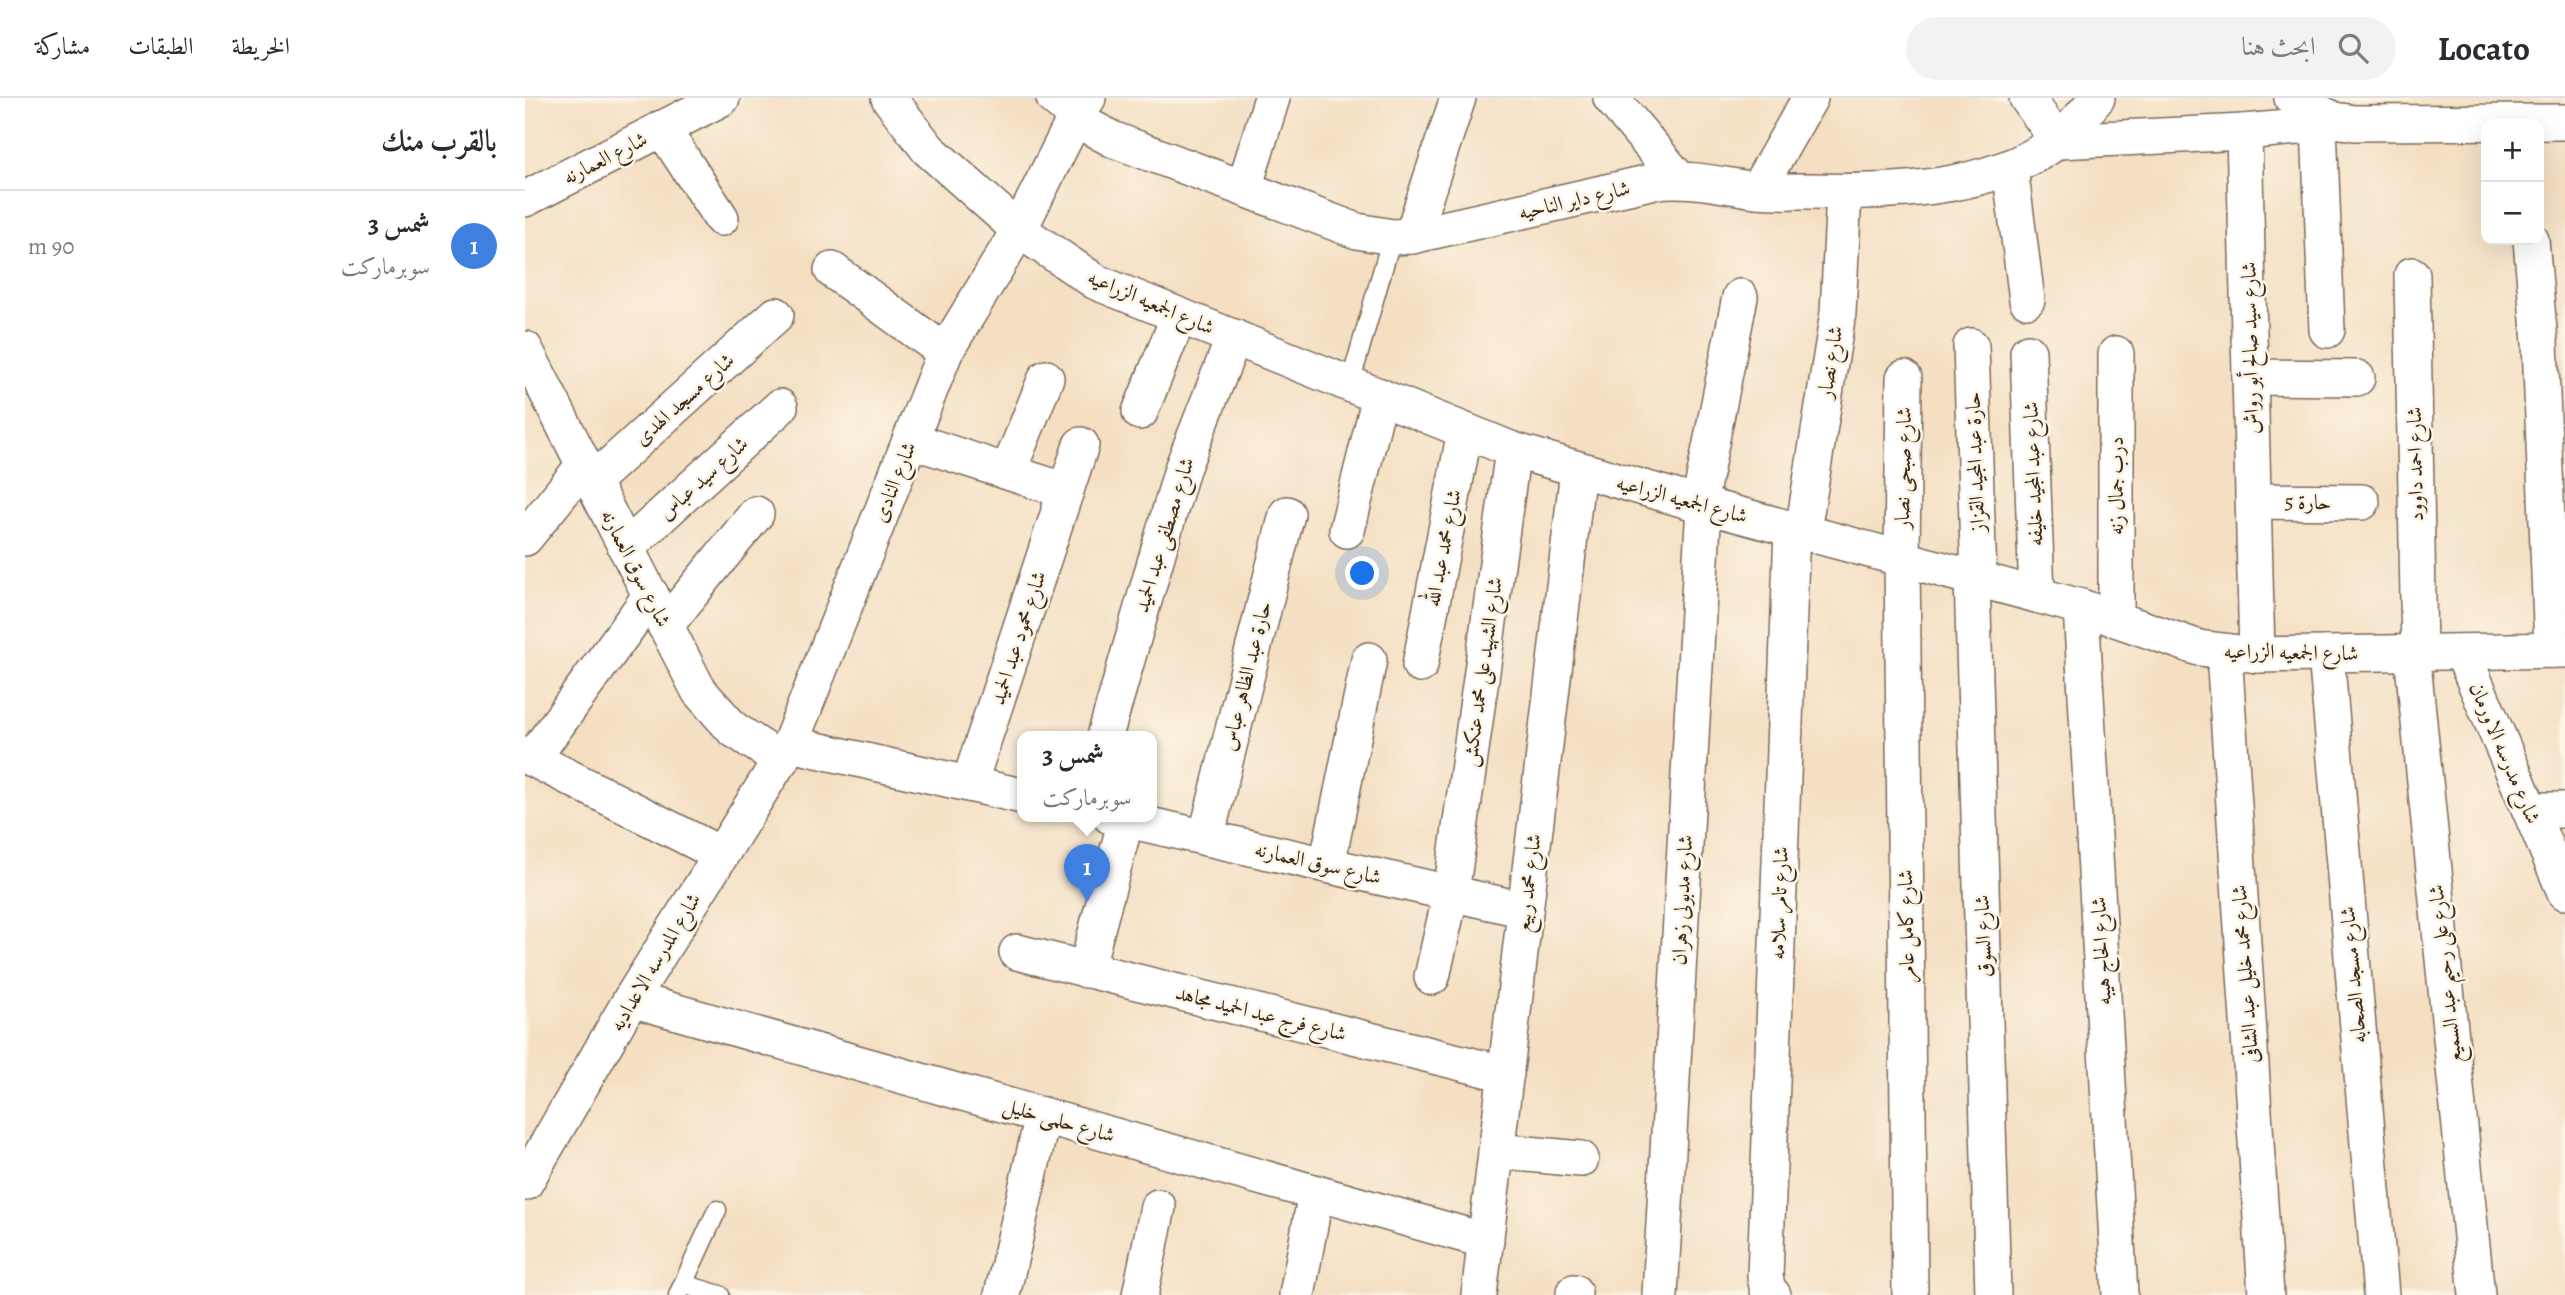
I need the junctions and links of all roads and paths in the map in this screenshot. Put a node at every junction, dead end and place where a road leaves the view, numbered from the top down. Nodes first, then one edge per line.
1 (722, 98) edge
2 (890, 98) edge
3 (1272, 98) edge
4 (1458, 98) edge
5 (1810, 98) edge
6 (2027, 98) edge
7 (2097, 98) edge
8 (2292, 98) edge
9 (1620, 102) edge
10 (1072, 104) edge
11 (2343, 116) edge
12 (2510, 117) edge
13 (2565, 122) edge
14 (662, 128) junction
15 (2244, 132) junction
16 (2058, 141) junction
17 (2010, 168) junction
18 (1679, 179) junction
19 (1244, 188) junction
20 (1757, 190) junction
21 (1844, 192) junction
22 (525, 199) edge
23 (721, 218) dead end
24 (1019, 230) junction
25 (1402, 236) junction
26 (2531, 245) edge
27 (832, 270) dead end
28 (2412, 275) dead end
29 (1740, 297) dead end
30 (2027, 300) dead end
31 (776, 315) dead end
32 (1179, 316) junction
33 (2327, 330) dead end
34 (1234, 337) junction
35 (1971, 346) dead end
36 (525, 349) edge
37 (946, 352) junction
38 (2028, 352) dead end
39 (2116, 354) dead end
40 (2251, 377) junction
41 (1046, 378) dead end
42 (1904, 378) dead end
43 (2357, 378) dead end
44 (1365, 390) junction
45 (780, 407) dead end
46 (1140, 412) dead end
47 (1465, 431) junction
48 (910, 440) junction
49 (1081, 445) dead end
50 (1513, 450) junction
51 (1578, 470) junction
52 (1008, 472) junction
53 (588, 474) junction
54 (1066, 491) junction
55 (2254, 501) junction
56 (2362, 502) dead end
57 (1702, 505) junction
58 (756, 514) dead end
59 (1287, 514) dead end
60 (1347, 530) dead end
61 (1797, 530) junction
62 (525, 538) edge
63 (626, 548) junction
64 (1902, 558) junction
65 (1975, 578) junction
66 (651, 594) junction
67 (2037, 595) junction
68 (2081, 607) junction
69 (2116, 618) junction
70 (666, 626) junction
71 (2559, 650) edge
72 (2462, 652) junction
73 (2415, 653) junction
74 (2241, 654) junction
75 (2326, 654) junction
76 (1369, 660) dead end
77 (1420, 665) dead end
78 (1106, 731) edge
79 (786, 752) junction
80 (528, 757) edge
81 (969, 784) junction
82 (1017, 795) edge
83 (2530, 810) junction
84 (2565, 810) edge
85 (1117, 822) edge
86 (1136, 822) edge
87 (1206, 838) junction
88 (720, 854) junction
89 (1327, 865) junction
90 (2565, 892) edge
91 (1451, 893) junction
92 (1525, 910) junction
93 (1017, 952) dead end
94 (1086, 970) junction
95 (1432, 977) dead end
96 (631, 999) junction
97 (1506, 1074) junction
98 (1043, 1115) junction
99 (1496, 1151) junction
100 (1581, 1159) dead end
101 (525, 1183) edge
102 (1316, 1193) junction
103 (1158, 1207) dead end
104 (717, 1210) dead end
105 (1486, 1241) junction
106 (1769, 1286) edge
107 (680, 1290) edge
108 (720, 1295) edge
109 (1002, 1295) edge
110 (1140, 1295) edge
111 (1297, 1295) edge
112 (1479, 1295) edge
113 (1660, 1295) edge
114 (1910, 1295) edge
115 (1993, 1295) edge
116 (2120, 1295) edge
117 (2266, 1295) edge
118 (2381, 1295) edge
119 (2477, 1295) edge

1 - 14 street, شارع العمارنه
2 - 24 street, شارع الجمعيه الزراعيه
3 - 19 street
4 - 25 street
5 - 20 street
6 - 16 street
7 - 16 street, شارع داير الناحيه
8 - 11 street
9 - 18 street
10 - 19 street, شارع داير الناحيه
10 - 24 street, شارع النادى
11 - 12 street
11 - 15 street
11 - 33 street
12 - 13 street
14 - 22 street, شارع العمارنه
14 - 23 street
15 - 16 street
15 - 40 street, شارع سيد صالح أبو رواش
16 - 17 street, شارع داير الناحيه
17 - 21 street, شارع داير الناحيه
17 - 30 street
18 - 20 street, شارع داير الناحيه
18 - 25 street, شارع داير الناحيه
19 - 25 street, شارع داير الناحيه
20 - 21 street, شارع داير الناحيه
21 - 61 street, شارع نصار
24 - 32 street, شارع الجمعيه الزراعيه
24 - 37 street, شارع النادى
25 - 44 lane
26 - 71 street
27 - 37 street
28 - 73 street, شارع احمد داوود
29 - 57 street, شارع مدبولى زهران
31 - 53 street, شارع مسجد الهدى
32 - 34 street, شارع الجمعيه الزراعيه
32 - 46 street
34 - 44 street, شارع الجمعيه الزراعيه
34 - 78 street, شارع مصطفى عبد الحميد
35 - 65 street, حارة عبد المجيد القزاز
36 - 53 street, شارع سوق العمارنه
37 - 48 street, شارع النادى
38 - 67 street, شارع عبد المجيد خليفه
39 - 69 street, درب جمال زنه
40 - 43 street
40 - 55 street, شارع سيد صالح أبو رواش
41 - 52 street
42 - 64 street, شارع صبحى نصار
44 - 47 street, شارع الجمعيه الزراعيه
44 - 60 street
45 - 63 street, شارع سيد عباس
47 - 50 street, شارع الجمعيه الزراعيه
47 - 77 street, شارع محمد عبد الله
48 - 52 street
48 - 79 street, شارع النادى
49 - 54 street, شارع محمود عبد الحميد
50 - 51 street, شارع الجمعيه الزراعيه
50 - 91 street, شارع الشهيد على محمد عنكش
51 - 57 street, شارع الجمعيه الزراعيه
51 - 92 street, شارع محمد ربيع
52 - 54 street
53 - 62 street, شارع مسجد الهدى
53 - 63 street, شارع سوق العمارنه
54 - 81 street, شارع محمود عبد الحميد
55 - 56 street, حارة 5
55 - 74 street, شارع سيد صالح أبو رواش
57 - 61 street, شارع الجمعيه الزراعيه
57 - 113 street, شارع مدبولى زهران
58 - 70 street
59 - 87 street, حارة عبد الظاهر عباس
61 - 64 street, شارع الجمعيه الزراعيه
61 - 106 street, شارع تامر سلامه
63 - 66 street, شارع سوق العمارنه
64 - 65 street, شارع الجمعيه الزراعيه
64 - 114 street, شارع كامل عامر
65 - 67 street, شارع الجمعيه الزراعيه
65 - 115 street, شارع السوق
66 - 70 street, شارع سوق العمارنه
66 - 80 street
67 - 68 street, شارع الجمعيه الزراعيه
68 - 69 street, شارع الجمعيه الزراعيه
68 - 116 street, شارع الحاج هيبه
69 - 74 street, شارع الجمعيه الزراعيه
70 - 79 street, شارع سوق العمارنه
71 - 72 street, شارع الجمعيه الزراعيه
72 - 73 street, شارع الجمعيه الزراعيه
72 - 83 street, شارع مدرسه الاورمان
73 - 75 street, شارع الجمعيه الزراعيه
73 - 119 street, شارع على رحيم عبد السميع
74 - 75 street, شارع الجمعيه الزراعيه
74 - 117 street, شارع محمد خليل عبد الشافى
75 - 118 street, شارع مسجد الصحابه
76 - 89 street
79 - 81 street, شارع سوق العمارنه
79 - 88 street, شارع المدرسه الاعداديه
80 - 88 street
81 - 82 street, شارع سوق العمارنه
83 - 84 street
83 - 90 street, شارع مدرسه الاورمان
85 - 94 street
86 - 87 street, شارع سوق العمارنه
87 - 89 street, شارع سوق العمارنه
88 - 96 street, شارع المدرسه الاعداديه
89 - 91 street, شارع سوق العمارنه
91 - 92 street, شارع سوق العمارنه
91 - 95 street, شارع الشهيد على محمد عنكش
92 - 97 street, شارع محمد ربيع
93 - 94 street, شارع فرج عبد الحميد مجاهد
94 - 97 street, شارع فرج عبد الحميد مجاهد
96 - 98 street, شارع حلمى خليل
96 - 101 street, شارع المدرسه الاعداديه
97 - 99 street, شارع محمد ربيع
98 - 102 street, شارع حلمى خليل
98 - 109 street
99 - 100 street
99 - 105 street, شارع محمد ربيع
102 - 105 street, شارع حلمى خليل
102 - 111 street
103 - 110 street
104 - 107 lane
105 - 112 street, شارع محمد ربيع
107 - 108 lane

